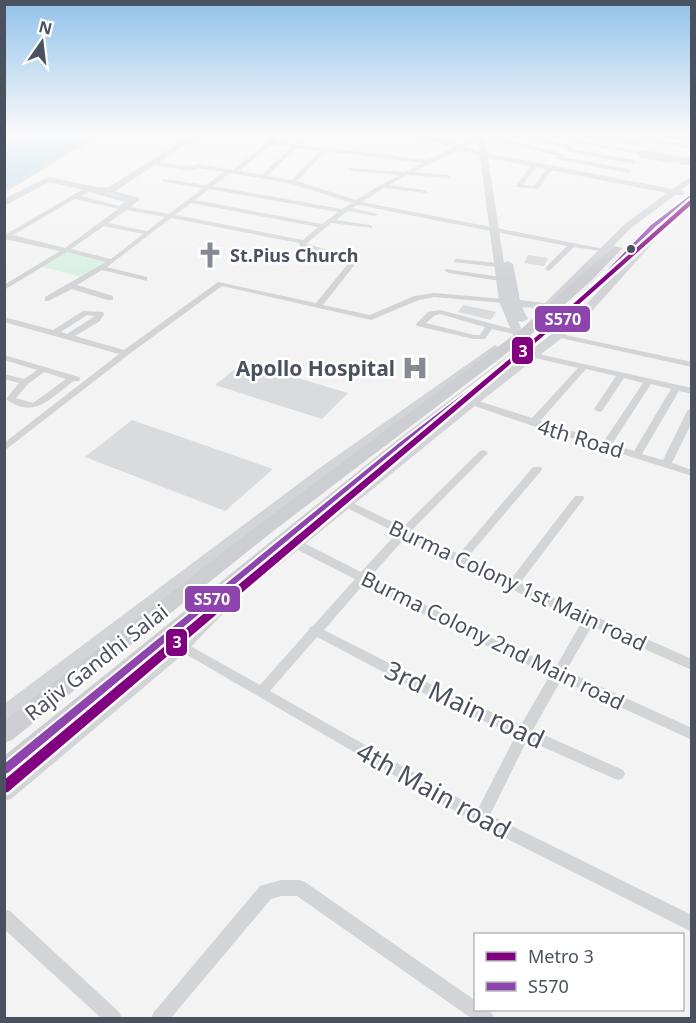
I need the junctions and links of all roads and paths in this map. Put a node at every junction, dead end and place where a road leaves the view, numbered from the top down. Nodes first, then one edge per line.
1 (19, 182) edge
2 (43, 182) edge
3 (60, 182) edge
4 (125, 182) edge
5 (176, 182) edge
6 (216, 182) edge
7 (293, 182) edge
8 (390, 182) edge
9 (492, 182) edge
10 (522, 182) edge
11 (540, 182) edge
12 (624, 182) edge
13 (691, 182) edge
14 (692, 185) edge
15 (381, 186) junction
16 (208, 187) junction
17 (88, 188) junction
18 (4, 191) edge
19 (424, 192) dead end
20 (108, 193) junction
21 (686, 199) edge
22 (191, 201) junction
23 (354, 202) junction
24 (4, 203) edge
25 (128, 208) junction
26 (344, 210) junction
27 (375, 214) dead end
28 (169, 217) junction
29 (327, 223) junction
30 (105, 224) junction
31 (370, 227) dead end
32 (499, 230) junction
33 (150, 233) junction
34 (6, 237) edge
35 (304, 243) junction
36 (572, 245) junction
37 (66, 250) junction
38 (603, 251) junction
39 (112, 261) junction
40 (456, 261) dead end
41 (498, 265) junction
42 (101, 268) junction
43 (549, 269) dead end
44 (449, 271) dead end
45 (144, 279) dead end
46 (500, 279) junction
47 (71, 286) junction
48 (4, 288) edge
49 (110, 298) dead end
50 (48, 299) dead end
51 (509, 302) junction
52 (317, 307) junction
53 (552, 307) junction
54 (4, 318) edge
55 (490, 326) junction
56 (54, 333) junction
57 (559, 335) junction
58 (68, 337) junction
59 (529, 339) junction
60 (125, 353) junction
61 (7, 360) edge
62 (692, 365) edge
63 (583, 367) junction
64 (44, 369) junction
65 (4, 376) edge
66 (621, 376) junction
67 (72, 378) junction
68 (25, 382) junction
69 (89, 382) junction
70 (648, 382) junction
71 (676, 388) junction
72 (692, 391) edge
73 (466, 401) junction
74 (425, 404) junction
75 (599, 409) dead end
76 (692, 411) edge
77 (533, 423) junction
78 (606, 446) junction
79 (5, 447) edge
80 (483, 453) dead end
81 (636, 455) junction
82 (666, 465) junction
83 (537, 469) dead end
84 (692, 473) edge
85 (579, 498) dead end
86 (345, 503) junction
87 (404, 532) junction
88 (255, 537) junction
89 (296, 544) junction
90 (274, 549) junction
91 (461, 558) junction
92 (364, 578) junction
93 (513, 584) junction
94 (232, 589) junction
95 (589, 620) junction
96 (314, 630) junction
97 (181, 646) junction
98 (692, 665) edge
99 (558, 673) junction
100 (261, 692) junction
101 (4, 715) edge
102 (524, 733) junction
103 (4, 734) edge
104 (692, 734) edge
105 (4, 770) edge
106 (618, 774) dead end
107 (4, 792) edge
108 (481, 818) junction
109 (4, 916) edge
110 (692, 924) edge
111 (474, 1010) edge
112 (113, 1018) edge
113 (160, 1018) edge

1 - 18 street
2 - 24 street
3 - 17 street
4 - 20 street
5 - 16 street
6 - 16 street
7 - 23 street
8 - 15 street
9 - 32 street
10 - 11 street
12 - 21 street
13 - 21 street
14 - 21 main road, Rajiv Gandhi Salai
15 - 19 street
15 - 23 street
16 - 22 street
16 - 26 street
17 - 20 street
17 - 34 street
20 - 20 street
20 - 25 street
21 - 38 street
21 - 53 main road, Rajiv Gandhi Salai
21 - 57 street
21 - 59 main road, Rajiv Gandhi Salai
22 - 28 street
22 - 29 street
23 - 26 street
23 - 32 street
25 - 28 street
25 - 30 street
26 - 27 street
26 - 29 street
28 - 33 street
28 - 35 street
29 - 31 street
29 - 35 street
30 - 33 street
30 - 37 street
32 - 36 street
32 - 41 street
32 - 51 street
33 - 39 street
34 - 37 street
35 - 52 street
36 - 38 street
36 - 43 street
37 - 39 street
37 - 48 street
38 - 53 street
39 - 42 street
40 - 41 street
41 - 46 street
42 - 45 street
42 - 47 street
44 - 46 street
46 - 51 street
47 - 49 street
47 - 50 street
51 - 52 street
51 - 53 street
51 - 59 street
52 - 60 street
53 - 59 main road, Rajiv Gandhi Salai
54 - 56 street
55 - 55 street
55 - 59 street
56 - 58 street
56 - 58 street
57 - 59 street
57 - 62 street
58 - 60 street
59 - 63 street
59 - 73 main road, Rajiv Gandhi Salai
59 - 74 main road, Rajiv Gandhi Salai
60 - 69 street
61 - 64 street
63 - 66 street
63 - 77 street
64 - 67 street
64 - 68 street
65 - 68 street
66 - 70 street
66 - 75 street
67 - 68 street
67 - 69 street
69 - 79 street
70 - 71 street
70 - 78 street
71 - 72 street
71 - 81 street
73 - 77 street, 4th Road
73 - 86 street
73 - 90 main road, Rajiv Gandhi Salai
74 - 88 main road, Rajiv Gandhi Salai
74 - 101 street
76 - 82 street
77 - 78 street, 4th Road
78 - 81 street, 4th Road
80 - 87 street
81 - 82 street, 4th Road
82 - 84 street, 4th Road
83 - 91 street
85 - 93 street
86 - 87 street, Burma Colony 1st Main road
86 - 89 street
87 - 91 street, Burma Colony 1st Main road
87 - 92 street
88 - 90 main road
88 - 103 main road, Rajiv Gandhi Salai
89 - 92 street, Burma Colony 2nd Main road
89 - 94 street
90 - 94 main road, Rajiv Gandhi Salai
91 - 93 street, Burma Colony 1st Main road
92 - 96 street
92 - 99 street, Burma Colony 2nd Main road
93 - 95 street, Burma Colony 1st Main road
94 - 97 street
94 - 105 main road, Rajiv Gandhi Salai
95 - 98 street, Burma Colony 1st Main road
95 - 99 street
96 - 100 street
96 - 102 street, 3rd Main road
97 - 100 street, 4th Main road
97 - 107 street
99 - 102 street
99 - 104 street, Burma Colony 2nd Main road
100 - 108 street, 4th Main road
102 - 106 street, 3rd Main road
102 - 108 street
108 - 110 street, 4th Main road
109 - 112 street
111 - 113 street

